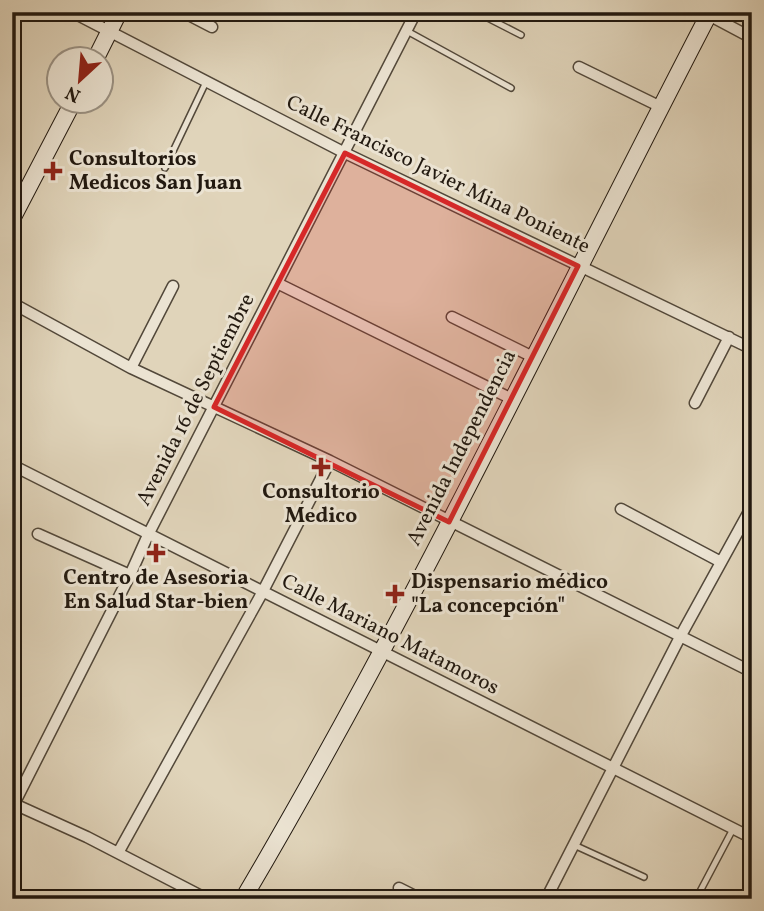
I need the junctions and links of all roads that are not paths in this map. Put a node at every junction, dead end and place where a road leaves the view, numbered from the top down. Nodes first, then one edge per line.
1 (72, 12) edge
2 (120, 12) edge
3 (183, 12) edge
4 (476, 12) edge
5 (415, 13) edge
6 (707, 13) edge
7 (212, 27) dead end
8 (407, 31) junction
9 (109, 32) junction
10 (521, 35) dead end
11 (752, 38) edge
12 (102, 46) edge
13 (579, 66) dead end
14 (206, 81) junction
15 (511, 88) dead end
16 (661, 107) junction
17 (65, 116) edge
18 (345, 153) junction
19 (165, 168) dead end
20 (18, 194) edge
21 (12, 219) edge
22 (578, 266) junction
23 (277, 283) junction
24 (173, 286) dead end
25 (12, 303) edge
26 (452, 317) dead end
27 (729, 337) junction
28 (752, 349) edge
29 (533, 357) junction
30 (131, 368) junction
31 (512, 399) junction
32 (695, 403) dead end
33 (214, 407) junction
34 (330, 461) junction
35 (12, 465) edge
36 (752, 506) edge
37 (621, 509) dead end
38 (449, 522) junction
39 (38, 534) dead end
40 (148, 535) junction
41 (721, 562) junction
42 (131, 575) junction
43 (262, 593) junction
44 (680, 637) junction
45 (381, 652) junction
46 (752, 672) edge
47 (612, 768) junction
48 (13, 805) edge
49 (733, 829) junction
50 (752, 838) edge
51 (573, 844) junction
52 (118, 853) junction
53 (645, 877) dead end
54 (399, 888) dead end
55 (207, 899) edge
56 (243, 899) edge
57 (421, 899) edge
58 (546, 899) edge
59 (696, 899) edge

1 - 9 street, Calle Francisco Javier Mina Poniente
2 - 9 main road
3 - 7 street
4 - 10 lane
5 - 8 street, Avenida 16 de Septiembre
6 - 11 street
6 - 16 main road, Avenida Independencia
8 - 15 lane
8 - 18 street, Avenida 16 de Septiembre
9 - 12 main road
9 - 14 street, Calle Francisco Javier Mina Poniente
13 - 16 street
14 - 18 street, Calle Francisco Javier Mina Poniente
14 - 19 lane
16 - 22 main road, Avenida Independencia
17 - 20 main road
18 - 22 street, Calle Francisco Javier Mina Poniente
18 - 23 street, Avenida 16 de Septiembre
20 - 21 main road
22 - 27 street, Calle Francisco Javier Mina Poniente
22 - 29 main road, Avenida Independencia
23 - 31 street
23 - 33 street, Avenida 16 de Septiembre
24 - 30 street
25 - 30 street
26 - 29 street
27 - 28 street, Calle Francisco Javier Mina Poniente
27 - 32 street
29 - 31 main road, Avenida Independencia
30 - 33 street
31 - 38 main road, Avenida Independencia
33 - 34 street
33 - 40 street, Avenida 16 de Septiembre
34 - 38 street
34 - 43 street
35 - 40 street, Calle Mariano Matamoros
36 - 41 street
37 - 41 street
38 - 44 street
38 - 45 main road, Avenida Independencia
39 - 42 street
40 - 42 street, Avenida 16 de Septiembre
40 - 43 street, Calle Mariano Matamoros
41 - 44 street
42 - 48 street, Avenida 16 de Septiembre
43 - 45 street, Calle Mariano Matamoros
43 - 52 street
44 - 46 street
44 - 47 street
45 - 47 street, Calle Mariano Matamoros
45 - 56 main road, Avenida Independencia
47 - 49 street, Calle Mariano Matamoros
47 - 51 street
48 - 52 street
49 - 50 street, Calle Mariano Matamoros
49 - 59 lane
51 - 53 lane
51 - 58 street
52 - 55 street
54 - 57 street

